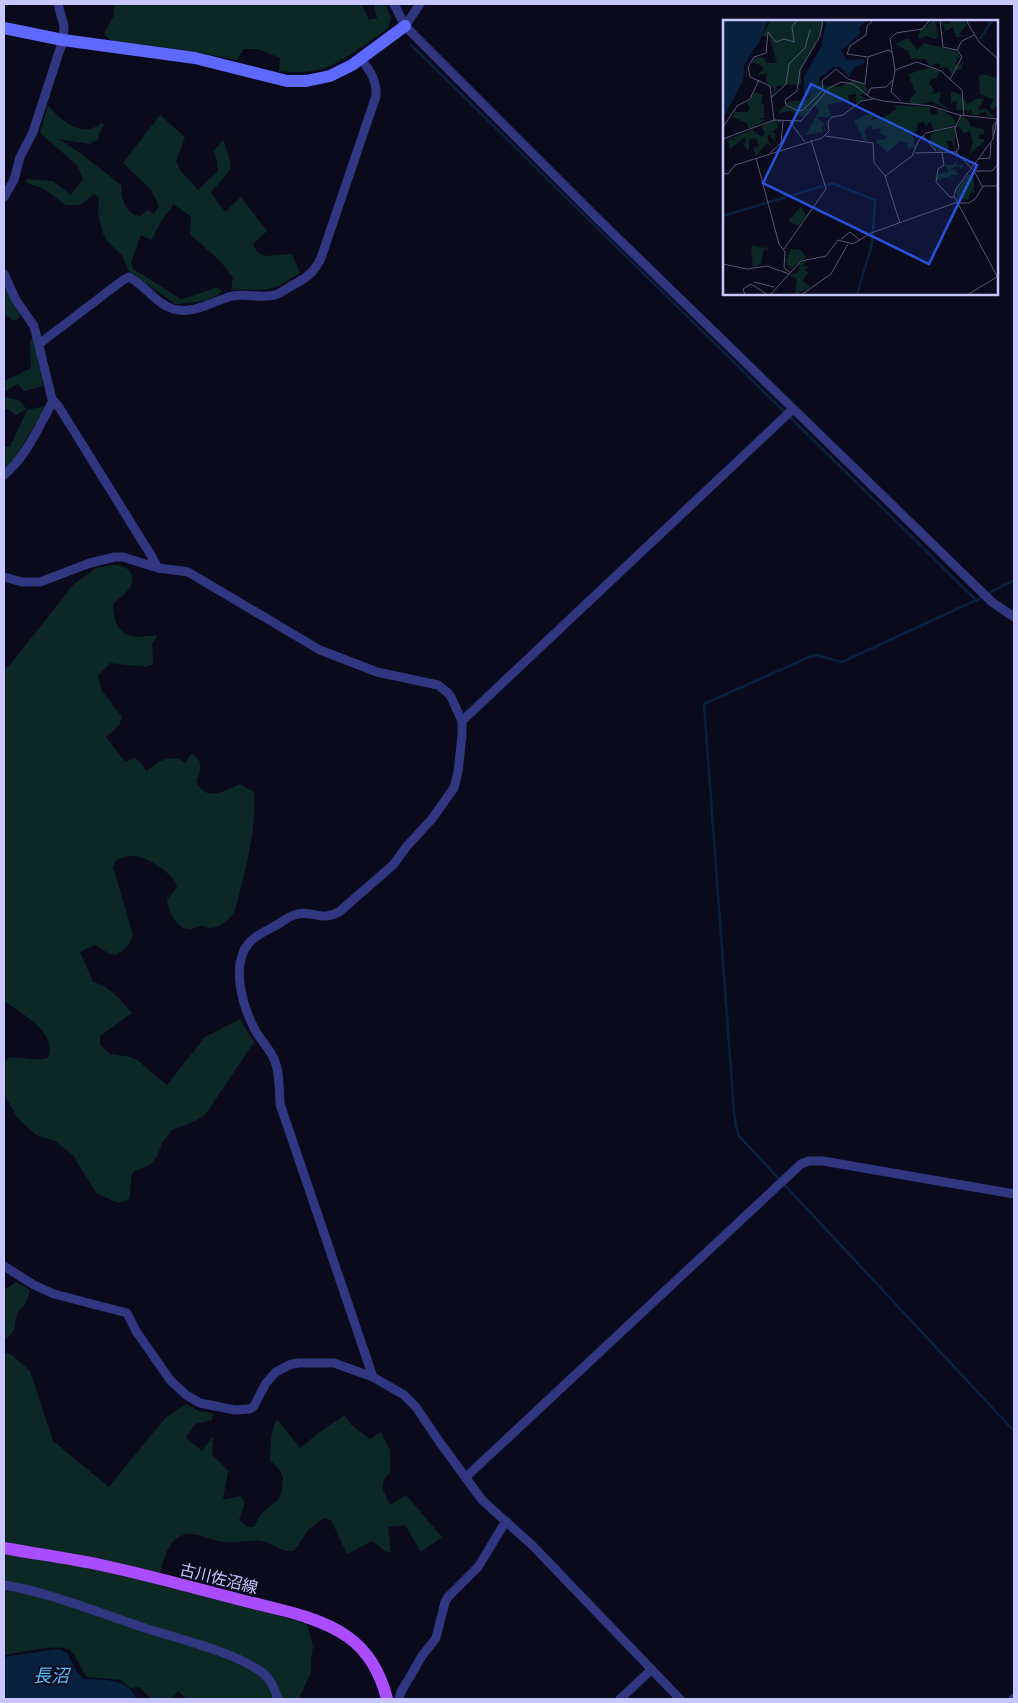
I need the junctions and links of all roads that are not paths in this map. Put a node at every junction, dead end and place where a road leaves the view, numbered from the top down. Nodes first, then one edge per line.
1 (58, 4) edge
2 (394, 4) edge
3 (420, 4) edge
4 (405, 26) junction
5 (4, 28) edge
6 (63, 40) junction
7 (361, 59) junction
8 (4, 197) edge
9 (4, 274) edge
10 (39, 344) junction
11 (53, 401) junction
12 (789, 412) junction
13 (4, 476) edge
14 (158, 568) junction
15 (4, 577) edge
16 (1014, 617) edge
17 (462, 721) junction
18 (1014, 1194) edge
19 (4, 1266) edge
20 (373, 1377) junction
21 (466, 1477) junction
22 (506, 1521) junction
23 (4, 1548) edge
24 (4, 1585) edge
25 (651, 1670) junction
26 (278, 1699) edge
27 (387, 1699) edge
28 (399, 1699) edge
29 (620, 1699) edge
30 (680, 1699) edge

1 - 6 street
2 - 4 street
3 - 4 street
4 - 7 street
4 - 12 street
5 - 6 street
6 - 7 street
6 - 8 street
7 - 10 street
9 - 10 street
10 - 11 street
11 - 13 street
11 - 14 street
12 - 16 street
12 - 17 street
14 - 15 street
14 - 17 street
17 - 20 street
18 - 21 street
19 - 20 street
20 - 21 street
21 - 22 street
22 - 25 street
22 - 28 street
23 - 27 main road, 古川佐沼線
24 - 26 street
25 - 29 street
25 - 30 street

